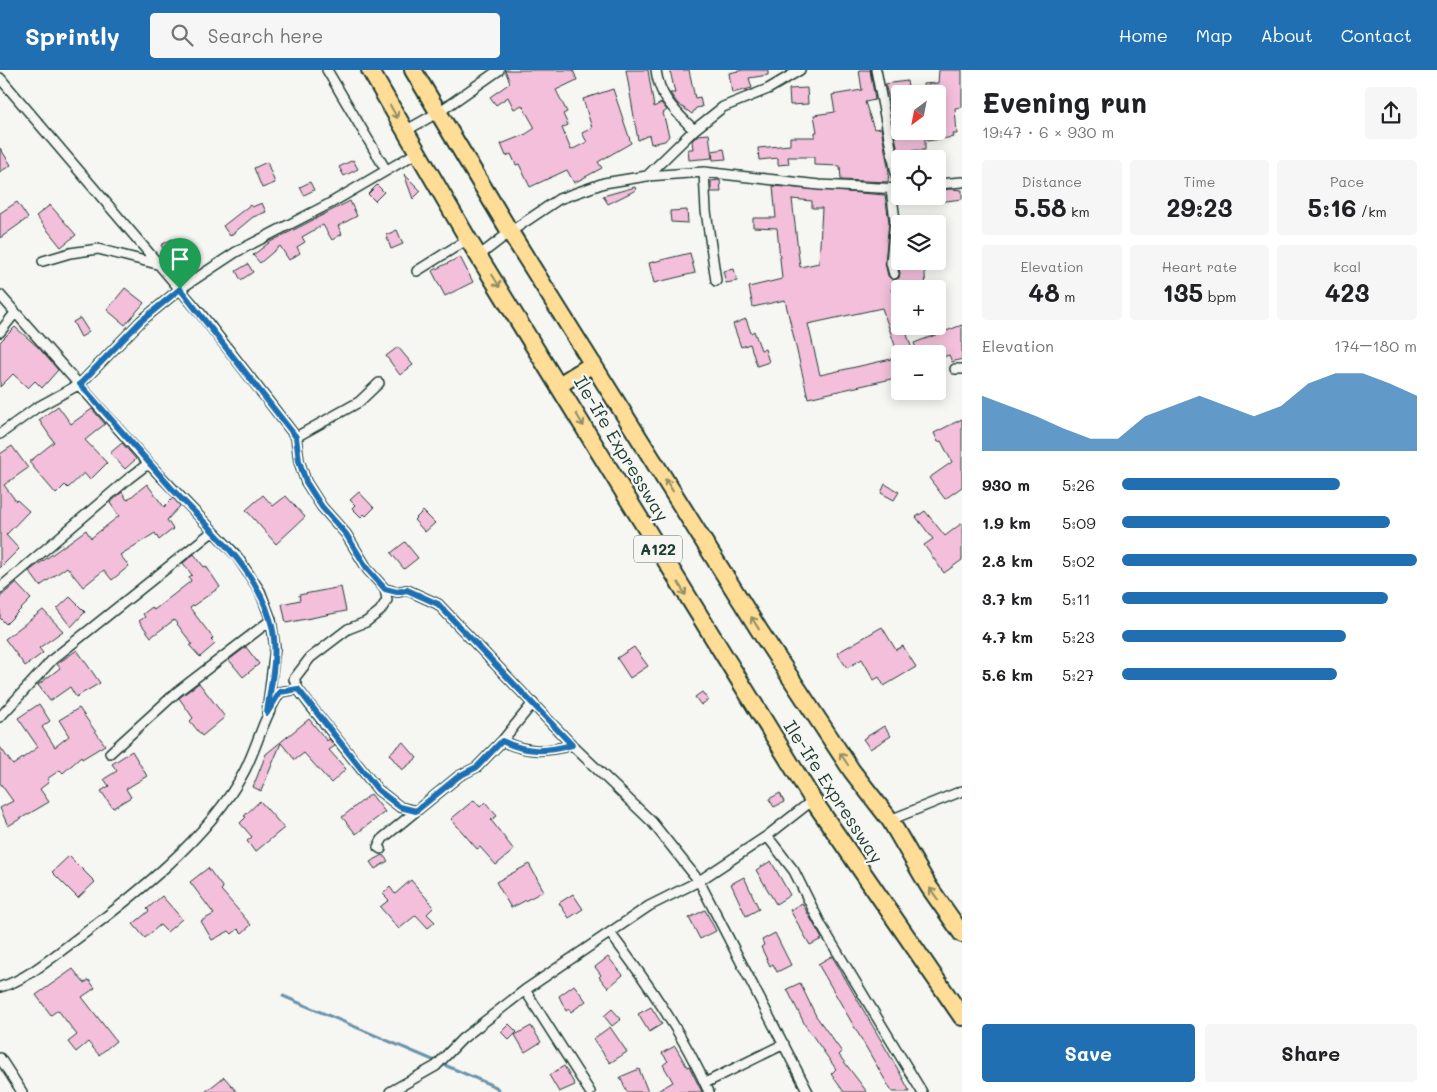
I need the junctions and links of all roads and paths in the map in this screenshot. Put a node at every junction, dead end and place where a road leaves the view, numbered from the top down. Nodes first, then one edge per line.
1 (327, 70) edge
2 (370, 70) edge
3 (413, 70) edge
4 (499, 70) edge
5 (656, 70) edge
6 (800, 70) edge
7 (876, 70) edge
8 (0, 78) edge
9 (439, 112) junction
10 (694, 130) junction
11 (405, 131) junction
12 (418, 152) junction
13 (891, 155) edge
14 (386, 170) junction
15 (704, 172) junction
16 (647, 176) junction
17 (962, 182) edge
18 (946, 183) edge
19 (891, 189) edge
20 (896, 205) edge
21 (510, 232) junction
22 (468, 239) junction
23 (480, 255) junction
24 (43, 261) dead end
25 (157, 264) junction
26 (417, 270) dead end
27 (894, 274) dead end
28 (716, 281) dead end
29 (180, 289) junction
30 (0, 295) edge
31 (15, 313) junction
32 (0, 332) edge
33 (593, 364) junction
34 (379, 383) dead end
35 (80, 384) junction
36 (559, 385) junction
37 (0, 434) edge
38 (296, 437) junction
39 (152, 466) junction
40 (212, 532) junction
41 (0, 588) edge
42 (385, 589) junction
43 (271, 620) junction
44 (298, 689) junction
45 (533, 703) junction
46 (267, 713) junction
47 (0, 717) edge
48 (502, 741) junction
49 (572, 745) junction
50 (110, 753) dead end
51 (962, 791) edge
52 (813, 800) junction
53 (416, 811) junction
54 (890, 820) junction
55 (767, 836) junction
56 (381, 849) dead end
57 (699, 881) junction
58 (610, 933) junction
59 (962, 934) edge
60 (0, 987) edge
61 (525, 990) junction
62 (962, 1017) edge
63 (784, 1044) junction
64 (0, 1058) edge
65 (705, 1083) junction
66 (395, 1091) edge
67 (22, 1092) edge
68 (590, 1092) edge
69 (709, 1092) edge
70 (808, 1092) edge
71 (922, 1092) edge

1 - 14 street
2 -> 11 highway, Ile-Ife Expressway / A122
3 - 9 highway, Ile-Ife Expressway / A122
4 - 9 street
5 - 10 street
6 - 10 street
7 - 13 street
8 - 25 street
9 - 11 street
9 - 21 highway, Ile-Ife Expressway / A122
10 - 16 street
11 - 12 highway, Ile-Ife Expressway / A122
12 - 14 street
12 - 22 highway, Ile-Ife Expressway / A122
14 - 29 street
15 - 16 street
15 - 19 street
15 - 28 street
16 - 21 street
17 - 18 street
20 - 27 street
21 - 23 street
21 - 33 highway, Ile-Ife Expressway / A122
22 - 23 highway, Ile-Ife Expressway / A122
22 - 26 street
23 -> 36 highway, Ile-Ife Expressway / A122
24 - 25 street
25 - 29 street
29 - 35 street
29 - 38 street
30 - 31 street
31 - 32 street
31 - 35 street
33 - 36 highway
54 -> 33 highway, Ile-Ife Expressway / A122
34 - 38 street
35 - 37 street
35 - 39 street
36 -> 52 highway, Ile-Ife Expressway / A122
38 - 42 street
39 - 40 street
39 - 41 street
40 - 43 street
40 - 47 street
42 - 44 street
42 - 45 street
43 - 46 street
43 - 50 street
44 - 46 street
44 - 53 street
45 - 48 street
45 - 49 street
46 - 60 street
48 - 49 street
48 - 53 street
49 - 57 street
51 - 54 street
52 - 55 street
52 - 62 highway, Ile-Ife Expressway / A122
53 - 56 street
59 -> 54 highway, Ile-Ife Expressway / A122
55 - 57 street
55 - 71 street
57 - 58 street
57 - 63 street
58 - 61 street
58 - 65 street
61 - 66 street
61 - 68 street
63 - 65 street
63 - 70 street
64 - 67 street
65 - 69 street

